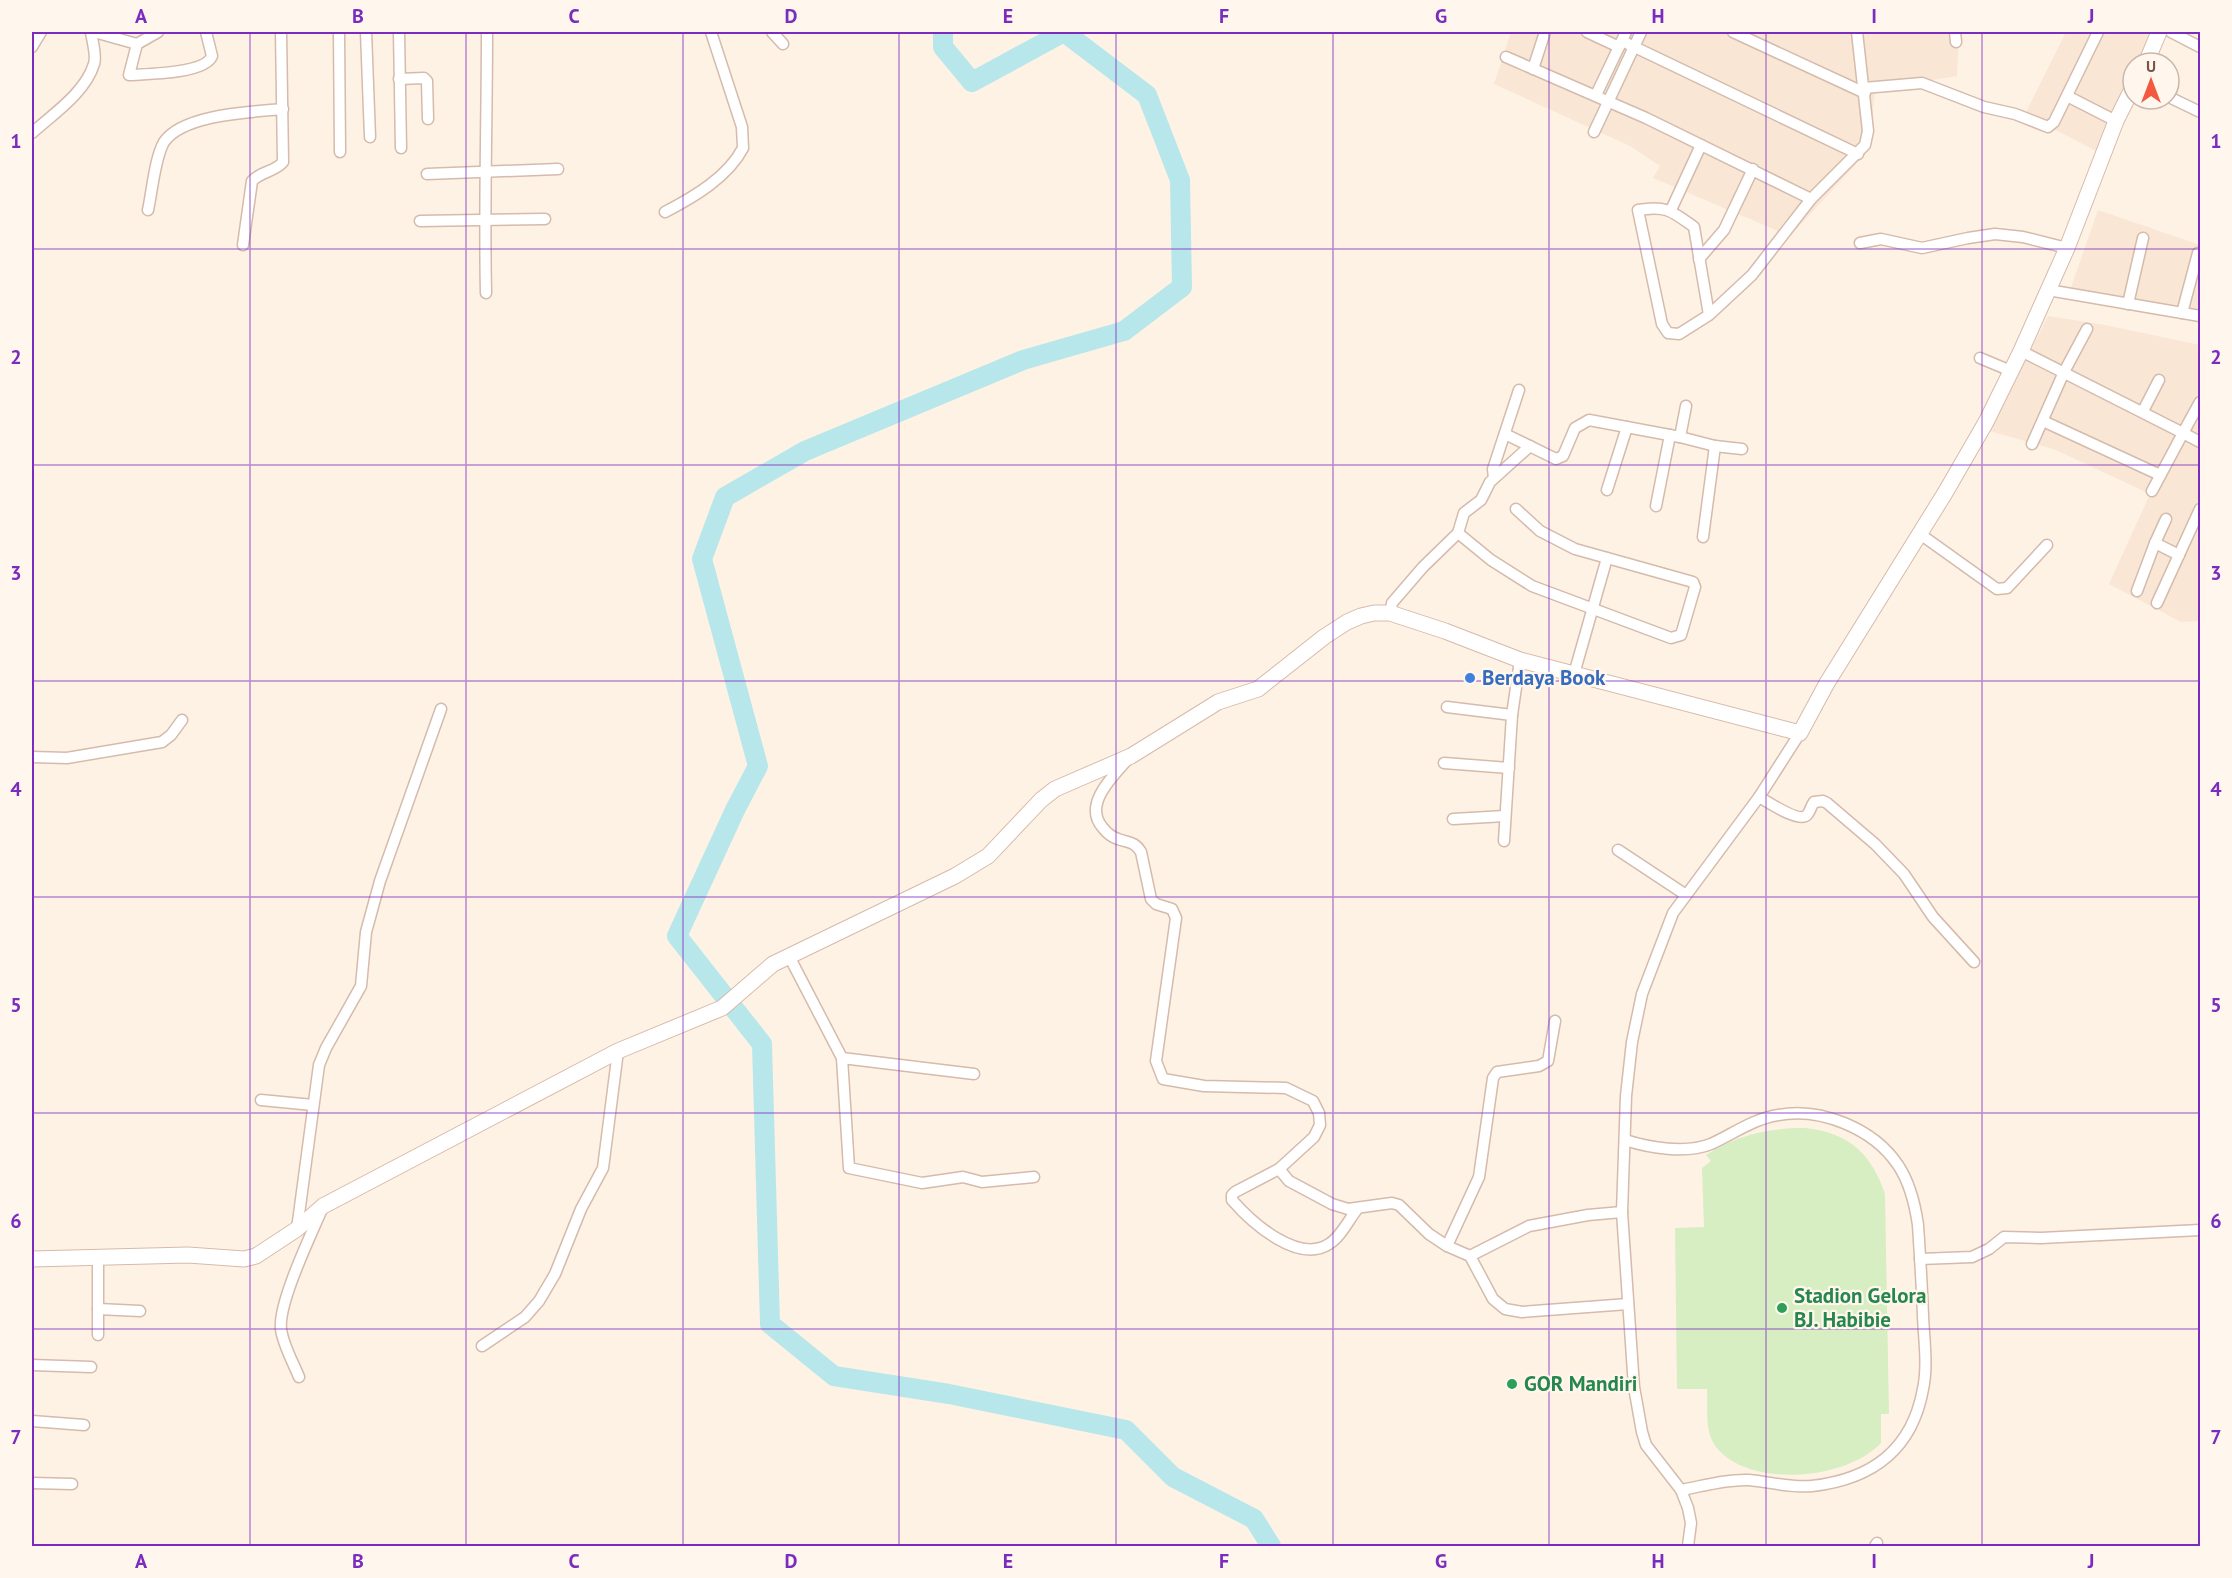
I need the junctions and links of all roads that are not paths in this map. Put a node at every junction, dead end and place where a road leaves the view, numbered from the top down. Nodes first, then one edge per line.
1 (41, 32) edge
2 (92, 32) edge
3 (158, 32) edge
4 (206, 32) edge
5 (281, 32) edge
6 (339, 32) edge
7 (366, 32) edge
8 (399, 32) edge
9 (487, 32) edge
10 (772, 32) edge
11 (1545, 32) edge
12 (1587, 32) edge
13 (1641, 32) edge
14 (1733, 32) edge
15 (1857, 32) edge
16 (2098, 32) edge
17 (2159, 32) edge
18 (2171, 32) edge
19 (714, 33) edge
20 (1622, 40) edge
21 (137, 44) junction
22 (783, 44) dead end
23 (32, 47) edge
24 (1634, 47) junction
25 (2200, 47) edge
26 (2151, 51) edge
27 (1506, 57) dead end
28 (1533, 69) junction
29 (399, 79) junction
30 (1864, 91) junction
31 (1596, 95) junction
32 (2067, 96) junction
33 (1608, 101) junction
34 (2181, 103) edge
35 (283, 109) junction
36 (2121, 111) edge
37 (2200, 112) edge
38 (428, 119) dead end
39 (2116, 121) junction
40 (1594, 132) dead end
41 (32, 133) edge
42 (370, 137) dead end
43 (1701, 145) junction
44 (401, 148) dead end
45 (340, 152) dead end
46 (1858, 154) junction
47 (558, 169) dead end
48 (1753, 169) junction
49 (486, 171) junction
50 (427, 174) dead end
51 (1811, 199) junction
52 (148, 210) dead end
53 (1671, 210) junction
54 (665, 212) dead end
55 (546, 219) dead end
56 (484, 220) junction
57 (420, 221) dead end
58 (2144, 238) dead end
59 (1860, 243) dead end
60 (243, 245) dead end
61 (2067, 248) junction
62 (2198, 253) dead end
63 (1699, 259) junction
64 (2048, 290) junction
65 (486, 293) dead end
66 (2128, 304) junction
67 (2182, 313) junction
68 (1709, 315) junction
69 (2200, 316) edge
70 (2086, 329) dead end
71 (2021, 351) junction
72 (1980, 358) dead end
73 (2011, 371) junction
74 (2064, 372) junction
75 (2159, 380) dead end
76 (1519, 390) dead end
77 (2200, 402) edge
78 (1686, 406) dead end
79 (2143, 411) junction
80 (2043, 421) junction
81 (1627, 427) junction
82 (2183, 433) junction
83 (1505, 434) junction
84 (1675, 436) junction
85 (2200, 442) edge
86 (2032, 444) dead end
87 (1530, 446) junction
88 (1715, 446) junction
89 (1742, 449) dead end
90 (2160, 475) junction
91 (1494, 478) junction
92 (1607, 490) dead end
93 (2152, 491) dead end
94 (1656, 506) dead end
95 (1516, 509) dead end
96 (2200, 509) edge
97 (2166, 519) dead end
98 (1458, 533) junction
99 (1920, 534) junction
100 (1703, 537) dead end
101 (2155, 543) junction
102 (2047, 545) dead end
103 (2179, 555) junction
104 (1607, 558) junction
105 (2137, 591) dead end
106 (2157, 603) dead end
107 (1594, 608) junction
108 (1390, 613) junction
109 (1520, 660) junction
110 (1574, 674) junction
111 (1447, 707) dead end
112 (441, 709) dead end
113 (1512, 715) junction
114 (182, 720) dead end
115 (1800, 733) junction
116 (1131, 756) junction
117 (32, 757) edge
118 (1444, 763) dead end
119 (1509, 768) junction
120 (1759, 797) junction
121 (1505, 816) junction
122 (1453, 819) dead end
123 (1504, 841) dead end
124 (1618, 850) dead end
125 (1686, 895) junction
126 (790, 958) junction
127 (1974, 962) dead end
128 (1555, 1021) dead end
129 (618, 1051) junction
130 (842, 1058) junction
131 (974, 1074) dead end
132 (261, 1100) dead end
133 (312, 1105) junction
134 (1625, 1140) junction
135 (1279, 1169) junction
136 (1034, 1177) dead end
137 (323, 1206) junction
138 (1358, 1208) junction
139 (1622, 1212) junction
140 (297, 1229) junction
141 (2200, 1230) edge
142 (1447, 1246) junction
143 (1470, 1256) junction
144 (98, 1258) junction
145 (32, 1259) edge
146 (1920, 1259) junction
147 (1628, 1304) junction
148 (98, 1310) junction
149 (140, 1311) dead end
150 (98, 1335) dead end
151 (482, 1346) dead end
152 (32, 1365) edge
153 (91, 1367) dead end
154 (299, 1377) dead end
155 (32, 1420) edge
156 (84, 1425) dead end
157 (32, 1484) edge
158 (72, 1484) dead end
159 (1681, 1490) junction
160 (1688, 1546) edge

1 - 23 street
2 - 21 street
2 - 41 street
3 - 21 street
4 - 21 street
5 - 35 street
6 - 45 street
7 - 42 street
8 - 29 street
9 - 49 street
10 - 22 street
11 - 28 street
12 - 20 street
13 - 24 street
14 - 30 street
15 - 30 street
16 - 32 street
17 - 26 street
18 - 25 street
19 - 54 street
20 - 24 street
20 - 31 street
24 - 33 street
24 - 46 street
27 - 28 street
28 - 31 street
29 - 38 street
29 - 44 street
30 - 32 street
30 - 46 street
31 - 33 street
32 - 39 street
33 - 40 street
33 - 43 street
34 - 37 street
35 - 52 street
35 - 60 street
36 - 39 street
39 - 61 street
43 - 48 street
43 - 53 street
46 - 51 street
47 - 49 street
48 - 51 street
48 - 63 street
49 - 50 street
49 - 56 street
51 - 68 street
53 - 63 street
53 - 68 street
55 - 56 street
56 - 57 street
56 - 65 street
58 - 66 street
59 - 61 street
61 - 64 street
62 - 67 street
63 - 68 street
64 - 66 street
64 - 71 street
66 - 67 street
67 - 69 street
70 - 74 street
71 - 73 street
71 - 74 street
72 - 73 street
73 - 99 street
74 - 79 street
74 - 80 street
75 - 79 street
76 - 83 street
77 - 82 street
78 - 84 street
79 - 82 street
80 - 86 street
80 - 90 street
81 - 84 street
81 - 87 street
81 - 92 street
82 - 85 street
82 - 90 street
83 - 87 street
83 - 91 street
84 - 88 street
84 - 94 street
87 - 91 street
88 - 89 street
88 - 100 street
90 - 93 street
91 - 98 street
95 - 104 street
96 - 103 street
97 - 101 street
98 - 107 street
98 - 108 street
99 - 102 street
99 - 115 street
101 - 103 street
101 - 105 street
103 - 106 street
104 - 107 street
104 - 107 street
107 - 110 street
108 - 109 street
108 - 116 street
109 - 110 street
109 - 113 street
110 - 115 street
111 - 113 street
112 - 133 street
113 - 119 street
114 - 117 street
115 - 120 street
116 - 126 street
116 - 135 street
118 - 119 street
119 - 121 street
120 - 125 street
120 - 127 street
121 - 122 street
121 - 123 street
124 - 125 street
125 - 134 street
126 - 129 street
126 - 130 street
128 - 142 street
129 - 137 street
129 - 151 street
130 - 131 street
130 - 136 street
132 - 133 street
133 - 140 street
134 - 139 street
134 - 146 street
135 - 138 street
135 - 138 street
137 - 140 street
137 - 154 street
138 - 142 street
139 - 143 street
139 - 147 street
140 - 144 street
141 - 146 street
142 - 143 street
143 - 147 street
144 - 145 street
144 - 148 street
146 - 159 street
147 - 159 street
148 - 149 street
148 - 150 street
152 - 153 street
155 - 156 street
157 - 158 street
159 - 160 street

